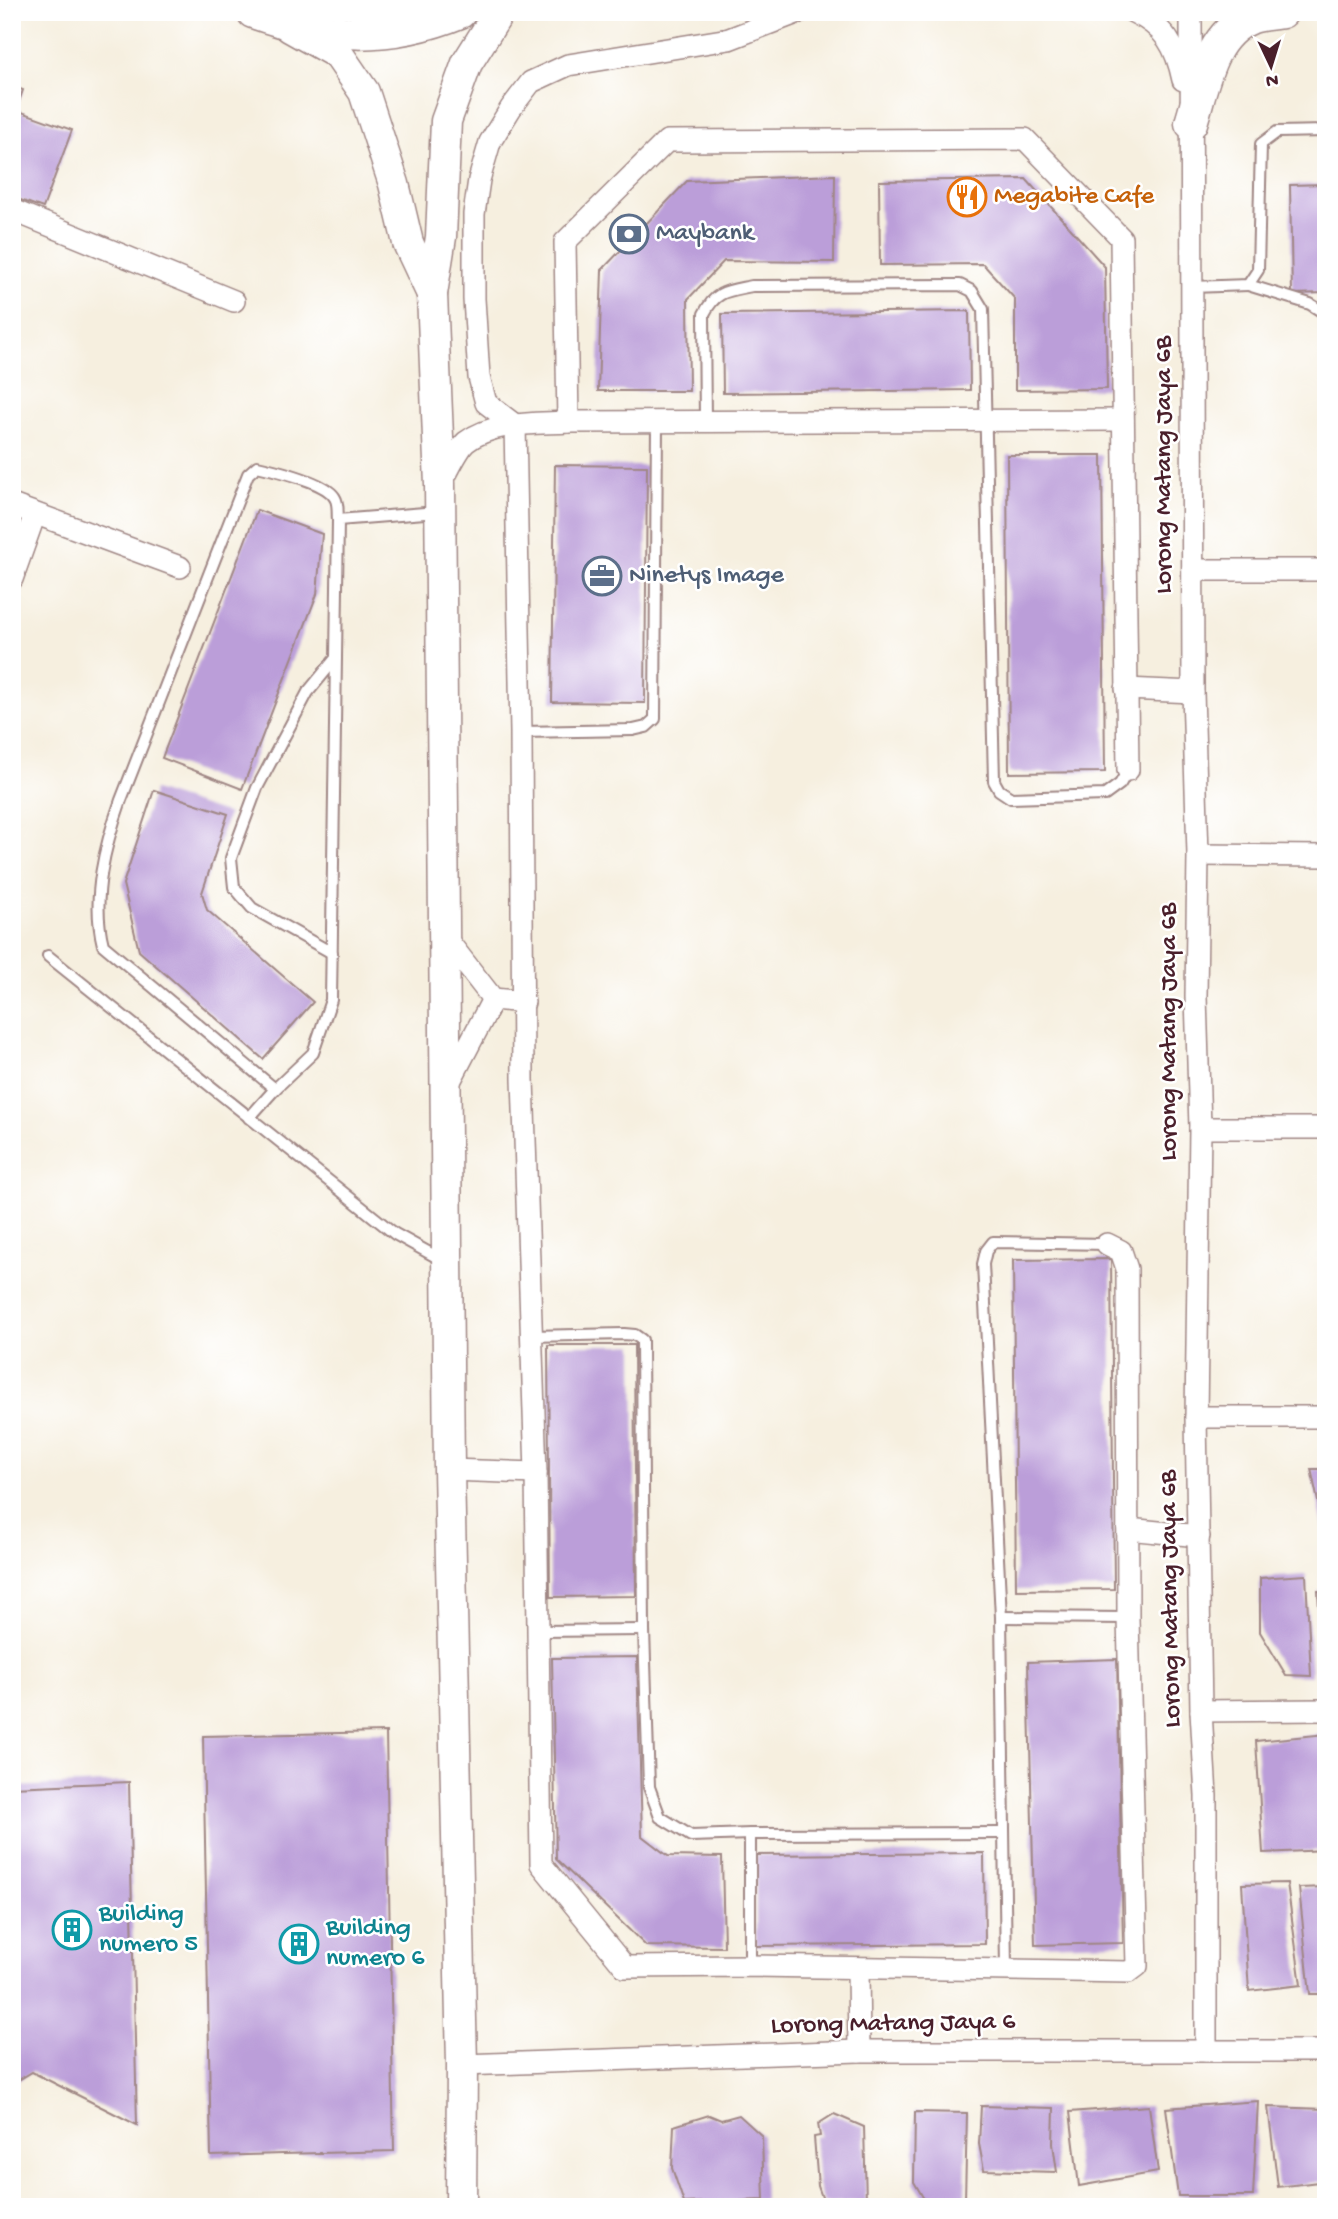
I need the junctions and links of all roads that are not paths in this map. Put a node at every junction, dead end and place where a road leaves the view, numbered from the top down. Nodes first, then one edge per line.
1 (253, 12) edge
2 (460, 12) edge
3 (499, 12) edge
4 (799, 12) edge
5 (1133, 12) edge
6 (1191, 12) edge
7 (1282, 12) edge
8 (284, 23) junction
9 (1191, 123) junction
10 (1326, 131) edge
11 (12, 210) edge
12 (1248, 285) junction
13 (1192, 287) junction
14 (432, 294) junction
15 (234, 300) dead end
16 (1326, 314) edge
17 (1123, 420) junction
18 (985, 421) junction
19 (568, 422) junction
20 (705, 422) junction
21 (657, 423) junction
22 (515, 425) junction
23 (440, 498) junction
24 (12, 505) edge
25 (35, 514) junction
26 (338, 520) junction
27 (180, 567) dead end
28 (1194, 570) junction
29 (1326, 570) edge
30 (12, 579) edge
31 (336, 658) junction
32 (1126, 689) junction
33 (1193, 692) junction
34 (521, 732) junction
35 (1128, 770) joint
36 (1198, 855) junction
37 (1326, 856) edge
38 (444, 936) junction
39 (332, 953) junction
40 (48, 956) dead end
41 (493, 999) junction
42 (524, 1002) junction
43 (275, 1089) junction
44 (446, 1089) junction
45 (249, 1118) junction
46 (1200, 1128) junction
47 (1326, 1128) edge
48 (1107, 1244) joint
49 (448, 1263) junction
50 (530, 1336) junction
51 (1196, 1417) junction
52 (1326, 1417) edge
53 (449, 1470) junction
54 (536, 1472) junction
55 (1128, 1529) junction
56 (1199, 1536) junction
57 (1001, 1617) junction
58 (1128, 1618) junction
59 (644, 1630) junction
60 (538, 1631) junction
61 (1326, 1710) edge
62 (1201, 1711) junction
63 (1003, 1833) junction
64 (750, 1834) junction
65 (750, 1966) junction
66 (858, 1968) junction
67 (1006, 1969) junction
68 (1326, 2050) edge
69 (859, 2051) junction
70 (1206, 2051) junction
71 (462, 2065) junction
72 (461, 2207) edge

1 - 8 main road
2 - 8 main road
3 - 14 street
4 - 22 street
5 - 9 street
6 - 9 street, Lorong Matang Jaya 6B
7 - 9 main road
8 - 14 street
9 - 13 street, Lorong Matang Jaya 6B
10 - 12 lane
11 - 15 street
12 - 13 lane
12 - 16 lane
13 - 28 street, Lorong Matang Jaya 6B
14 - 23 street
17 - 18 street
17 - 19 street
17 - 32 street
18 - 20 street
18 - 20 lane
18 - 35 lane
19 - 21 street
19 - 22 street
20 - 21 street
21 - 34 lane
22 - 23 street
22 - 34 street
23 - 26 lane
23 - 38 street
24 - 25 street
25 - 27 street
25 - 30 street
26 - 31 lane
26 - 43 lane
28 - 29 street
28 - 33 street, Lorong Matang Jaya 6B
31 - 39 lane
31 - 39 lane
32 - 33 street
32 - 35 street
33 - 36 street, Lorong Matang Jaya 6B
34 - 42 street
36 - 37 street
36 - 46 street, Lorong Matang Jaya 6B
38 - 41 street
38 - 44 street
39 - 43 lane
40 - 45 lane
41 - 42 street
41 - 44 street
42 - 50 street
43 - 45 lane
44 - 49 street
45 - 49 lane
46 - 47 street
46 - 51 street, Lorong Matang Jaya 6B
48 - 55 street
48 - 57 lane
49 - 53 street
50 - 54 street
50 - 59 lane
51 - 52 street
51 - 56 street, Lorong Matang Jaya 6B
53 - 54 street
53 - 71 street
54 - 60 street
55 - 56 street
55 - 58 street
56 - 62 street, Lorong Matang Jaya 6B
57 - 58 lane
57 - 63 lane
58 - 67 street
59 - 60 lane
59 - 64 lane
60 - 65 street
61 - 62 street
62 - 70 street, Lorong Matang Jaya 6B
63 - 64 lane
63 - 67 lane
64 - 65 lane
65 - 66 street
66 - 67 street
66 - 69 street
68 - 70 street, Lorong Matang Jaya 6
69 - 70 street, Lorong Matang Jaya 6
69 - 71 street, Lorong Matang Jaya 6
71 - 72 street

